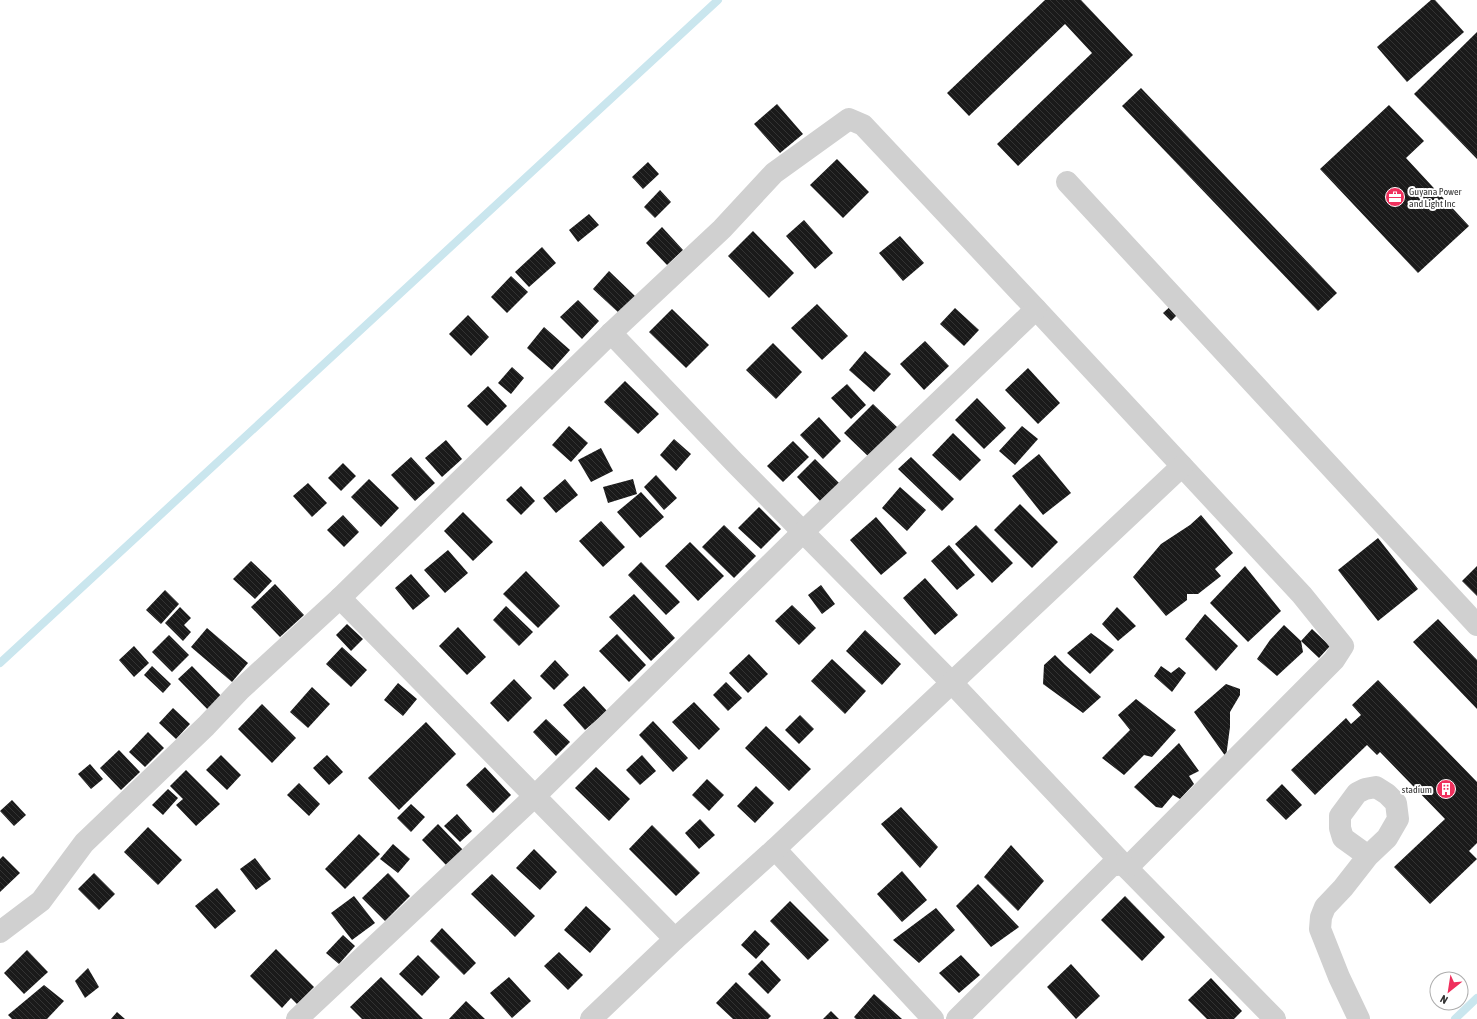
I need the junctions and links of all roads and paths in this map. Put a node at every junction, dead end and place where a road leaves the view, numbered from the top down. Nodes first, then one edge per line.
1 (1067, 182) dead end
2 (1036, 309) junction
3 (611, 333) junction
4 (1182, 466) junction
5 (803, 532) junction
6 (340, 598) junction
7 (1477, 625) edge
8 (952, 683) junction
9 (535, 796) junction
10 (775, 849) junction
11 (1368, 856) dead end
12 (1125, 866) junction
13 (0, 932) edge
14 (675, 939) junction
15 (297, 1019) edge
16 (591, 1019) edge
17 (933, 1019) edge
18 (957, 1019) edge
19 (1275, 1019) edge
20 (1359, 1019) edge

1 - 7 street
2 - 3 street
2 - 4 street
2 - 5 street
3 - 5 street
3 - 6 street
4 - 8 street
4 - 12 street
5 - 8 street
5 - 9 street
6 - 9 street
6 - 13 street
8 - 10 street
8 - 12 street
9 - 14 street
9 - 15 street
10 - 14 street
10 - 17 street
11 - 20 street
12 - 18 street
12 - 19 street
14 - 16 street

